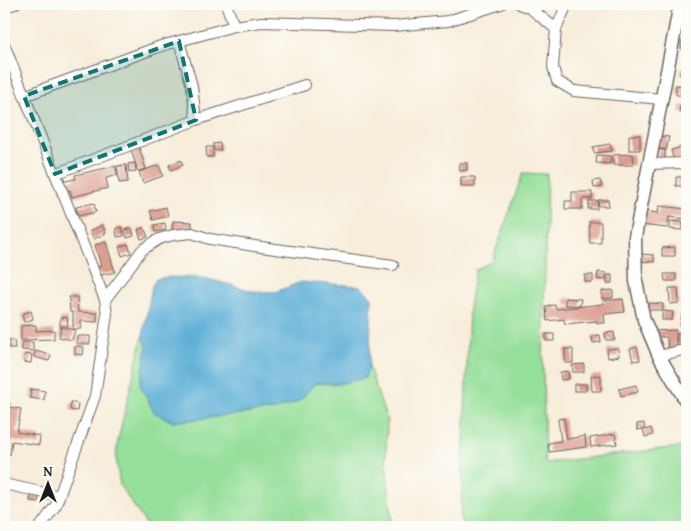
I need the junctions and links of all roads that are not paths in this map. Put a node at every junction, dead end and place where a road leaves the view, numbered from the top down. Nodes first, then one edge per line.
1 (15, 4) edge
2 (226, 4) edge
3 (501, 4) edge
4 (519, 4) edge
5 (567, 4) edge
6 (680, 4) edge
7 (687, 4) edge
8 (4, 7) edge
9 (234, 26) junction
10 (556, 29) junction
11 (179, 41) junction
12 (4, 44) edge
13 (305, 85) dead end
14 (24, 96) junction
15 (661, 99) junction
16 (196, 120) junction
17 (687, 163) edge
18 (648, 164) junction
19 (55, 174) junction
20 (393, 265) dead end
21 (105, 300) junction
22 (687, 349) edge
23 (659, 356) junction
24 (687, 403) edge
25 (4, 484) edge
26 (59, 496) junction
27 (40, 527) edge

1 - 8 street
2 - 9 street
3 - 9 street
4 - 10 street
5 - 10 street
6 - 7 street
6 - 15 street
9 - 11 street
10 - 15 street
11 - 14 street
11 - 16 street
12 - 14 street
13 - 16 street
14 - 19 street
15 - 18 street
16 - 19 street
17 - 18 street
18 - 23 street
19 - 21 street
20 - 21 street
21 - 26 street
22 - 23 street
23 - 24 street
25 - 26 street
26 - 27 street

